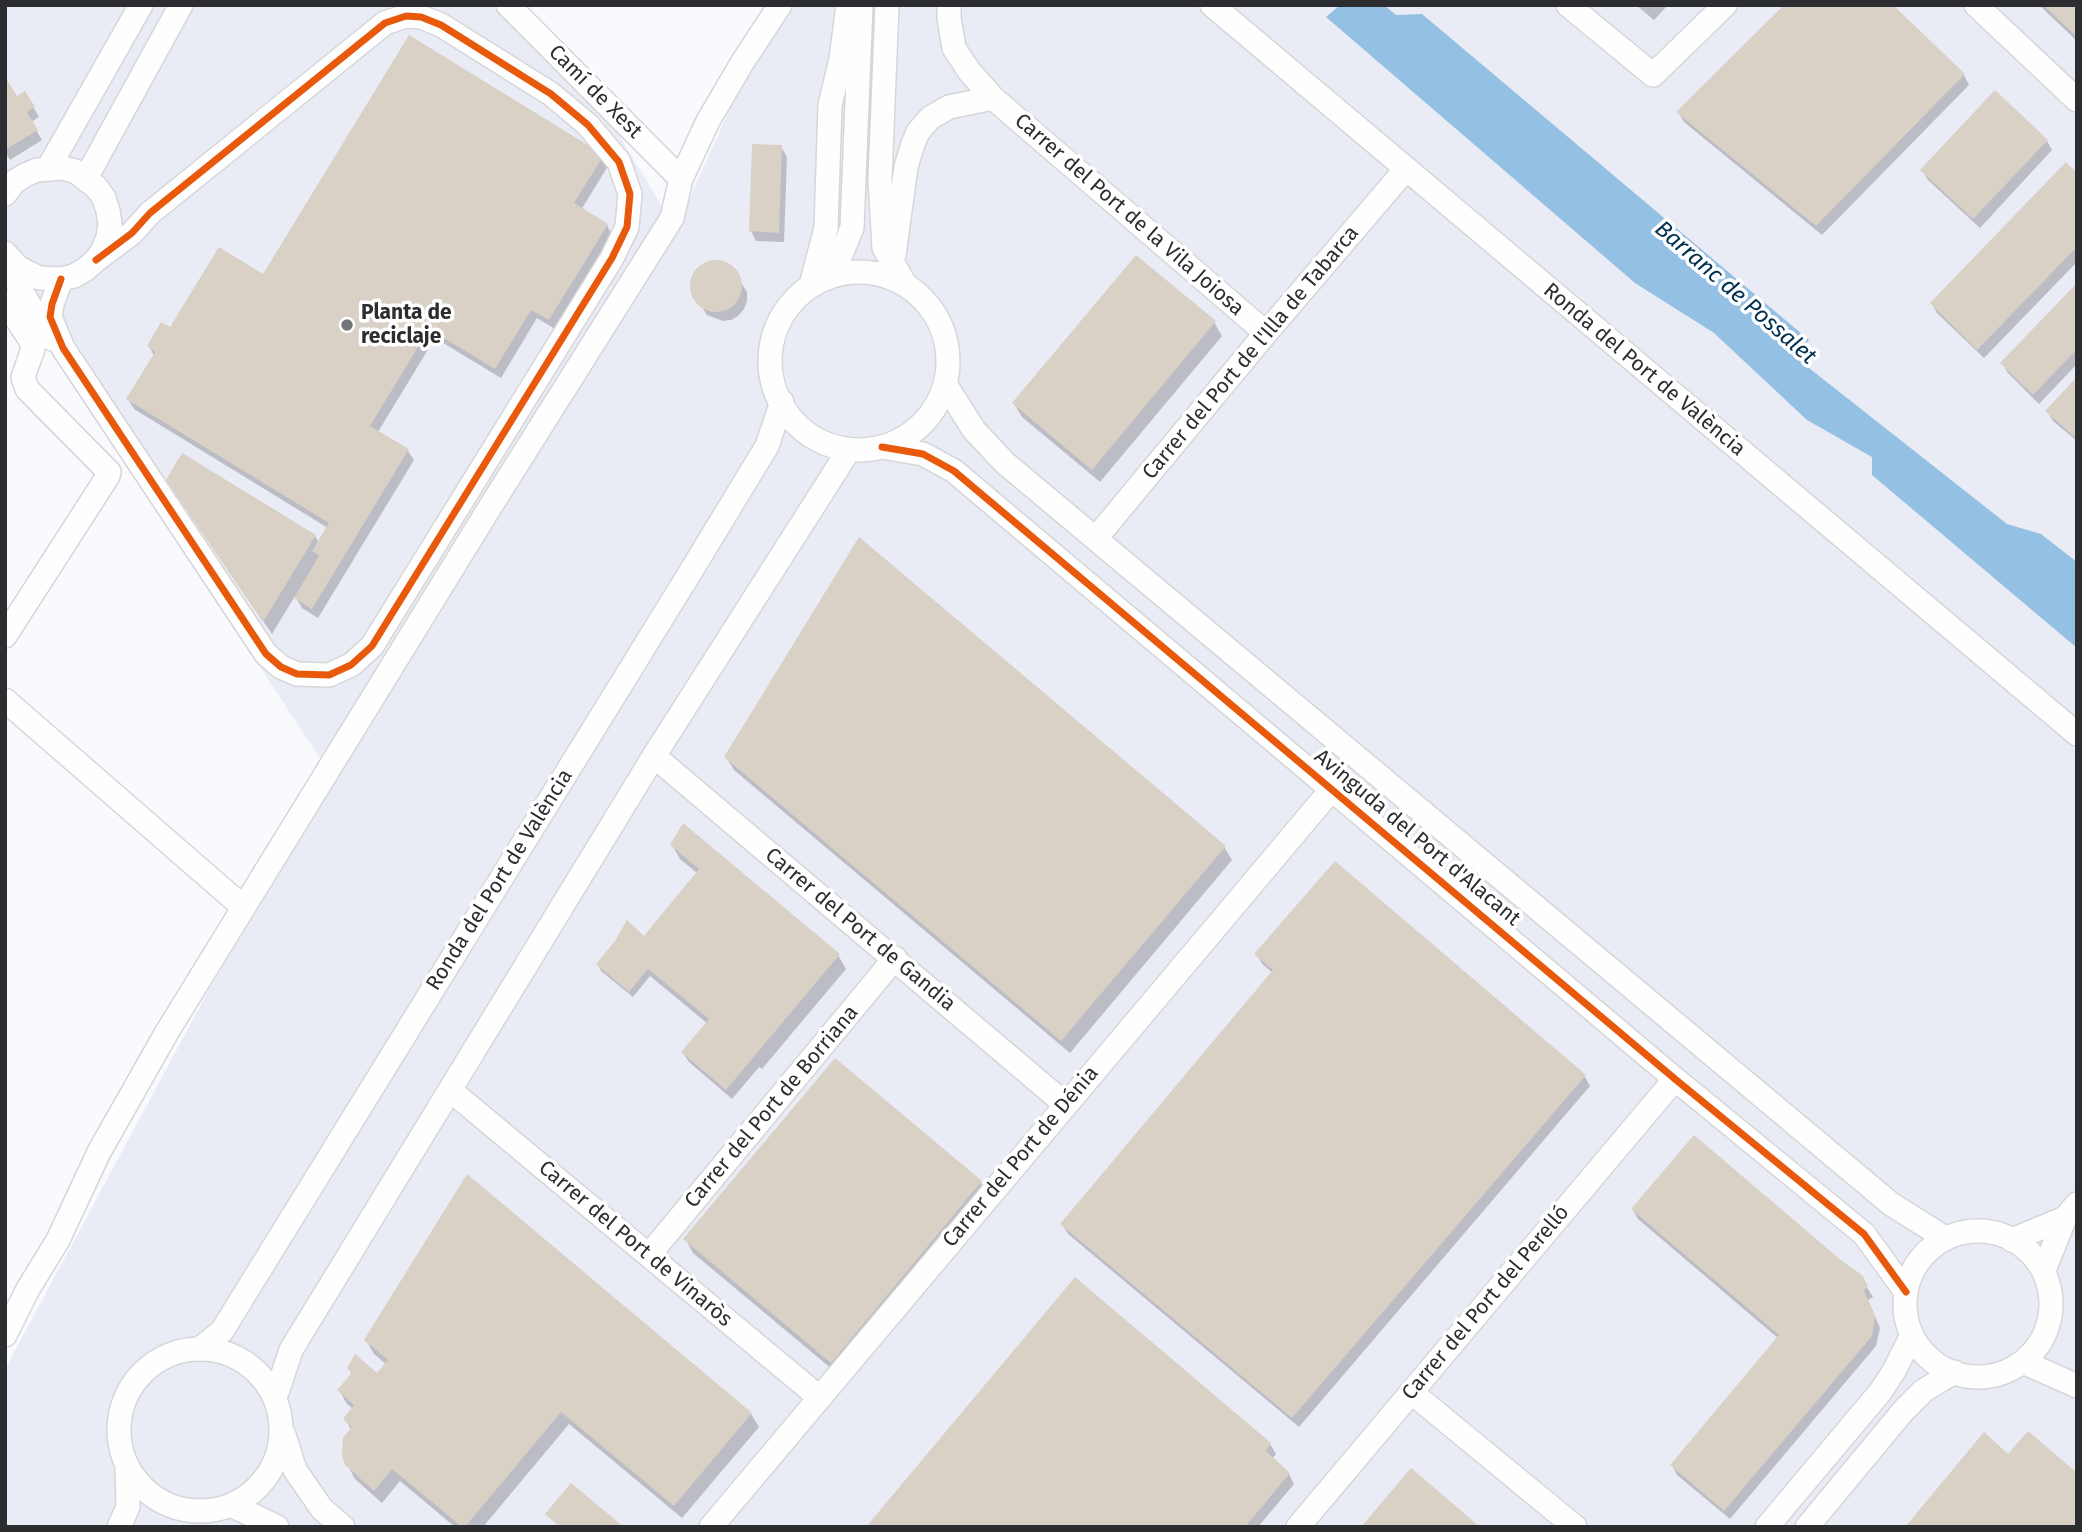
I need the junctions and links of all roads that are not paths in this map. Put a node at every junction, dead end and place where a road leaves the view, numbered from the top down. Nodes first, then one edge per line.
1 (141, 5) edge
2 (181, 5) edge
3 (508, 5) edge
4 (780, 5) edge
5 (848, 5) edge
6 (862, 5) edge
7 (887, 5) edge
8 (949, 5) edge
9 (1212, 5) edge
10 (1568, 5) edge
11 (1725, 5) edge
12 (1976, 5) edge
13 (993, 98) junction
14 (2077, 100) edge
15 (49, 167) junction
16 (1406, 169) junction
17 (86, 178) junction
18 (681, 180) junction
19 (5, 193) edge
20 (104, 198) junction
21 (150, 213) junction
22 (8, 256) edge
23 (96, 260) junction
24 (892, 262) junction
25 (61, 279) junction
26 (819, 281) junction
27 (905, 284) junction
28 (5, 301) edge
29 (1266, 332) junction
30 (63, 348) junction
31 (945, 384) junction
32 (782, 402) junction
33 (882, 447) junction
34 (849, 450) junction
35 (1096, 538) junction
36 (5, 636) edge
37 (5, 700) edge
38 (2077, 734) edge
39 (654, 756) junction
40 (1332, 789) junction
41 (243, 907) junction
42 (895, 958) junction
43 (1675, 1079) junction
44 (450, 1090) junction
45 (1065, 1104) junction
46 (2071, 1211) edge
47 (1945, 1238) junction
48 (2011, 1240) junction
49 (649, 1255) junction
50 (2044, 1270) junction
51 (1906, 1292) junction
52 (5, 1335) edge
53 (1912, 1335) junction
54 (201, 1348) junction
55 (2023, 1362) junction
56 (1954, 1372) junction
57 (2077, 1386) edge
58 (1411, 1392) junction
59 (275, 1398) junction
60 (820, 1398) junction
61 (282, 1429) junction
62 (128, 1469) junction
63 (233, 1506) junction
64 (187, 1519) edge
65 (119, 1527) edge
66 (277, 1527) edge
67 (343, 1527) edge
68 (711, 1527) edge
69 (1298, 1527) edge
70 (1575, 1527) edge
71 (1767, 1527) edge
72 (1807, 1527) edge

1 - 15 street
2 - 17 street
3 - 18 street, Camí de Xest
4 - 18 street
5 - 26 street
6 - 26 street
7 - 24 street
8 - 13 street, Carrer del Port de la Vila Joiosa
9 - 16 street, Ronda del Port de València
10 - 11 street
12 - 14 street
13 - 24 street
13 - 29 street, Carrer del Port de la Vila Joiosa
15 - 17 street
15 - 19 street
16 - 29 street, Carrer del Port de l'Illa de Tabarca
16 - 38 street, Ronda del Port de València
17 - 20 street
18 - 41 street
20 - 21 street
20 - 23 street
21 - 23 street
21 - 30 street
22 - 25 street
22 - 30 street
23 - 25 street
24 - 27 street
25 - 30 street
26 - 27 street
26 - 32 street
27 - 31 street
28 - 36 street
29 - 35 street, Carrer del Port de l'Illa de Tabarca
31 - 33 street
31 - 35 street, Avinguda del Port d'Alacant
32 - 34 street
32 - 54 street, Ronda del Port de València
33 - 34 street
33 - 40 street, Avinguda del Port d'Alacant
34 - 39 street
35 - 47 street, Avinguda del Port d'Alacant
37 - 41 street
39 - 42 street, Carrer del Port de Gandia
39 - 44 street
40 - 43 street, Avinguda del Port d'Alacant
40 - 45 street, Carrer del Port de Dénia
41 - 52 street
42 - 45 street, Carrer del Port de Gandia
42 - 49 street, Carrer del Port de Borriana
43 - 51 street, Avinguda del Port d'Alacant
43 - 58 street, Carrer del Port del Perelló
44 - 49 street, Carrer del Port de Vinaròs
44 - 59 street
45 - 60 street, Carrer del Port de Dénia
46 - 48 street
46 - 50 street
47 - 48 street
47 - 51 street
48 - 50 street
49 - 60 street, Carrer del Port de Vinaròs
50 - 55 street
51 - 53 street
53 - 56 street
53 - 71 street
54 - 59 street
54 - 62 street
55 - 56 street
55 - 57 street
56 - 72 street
58 - 69 street, Carrer del Port del Perelló
58 - 70 street
59 - 61 street
60 - 68 street, Carrer del Port de Dénia
61 - 63 street
61 - 67 street
62 - 64 street
62 - 65 street
63 - 64 street
63 - 66 street

